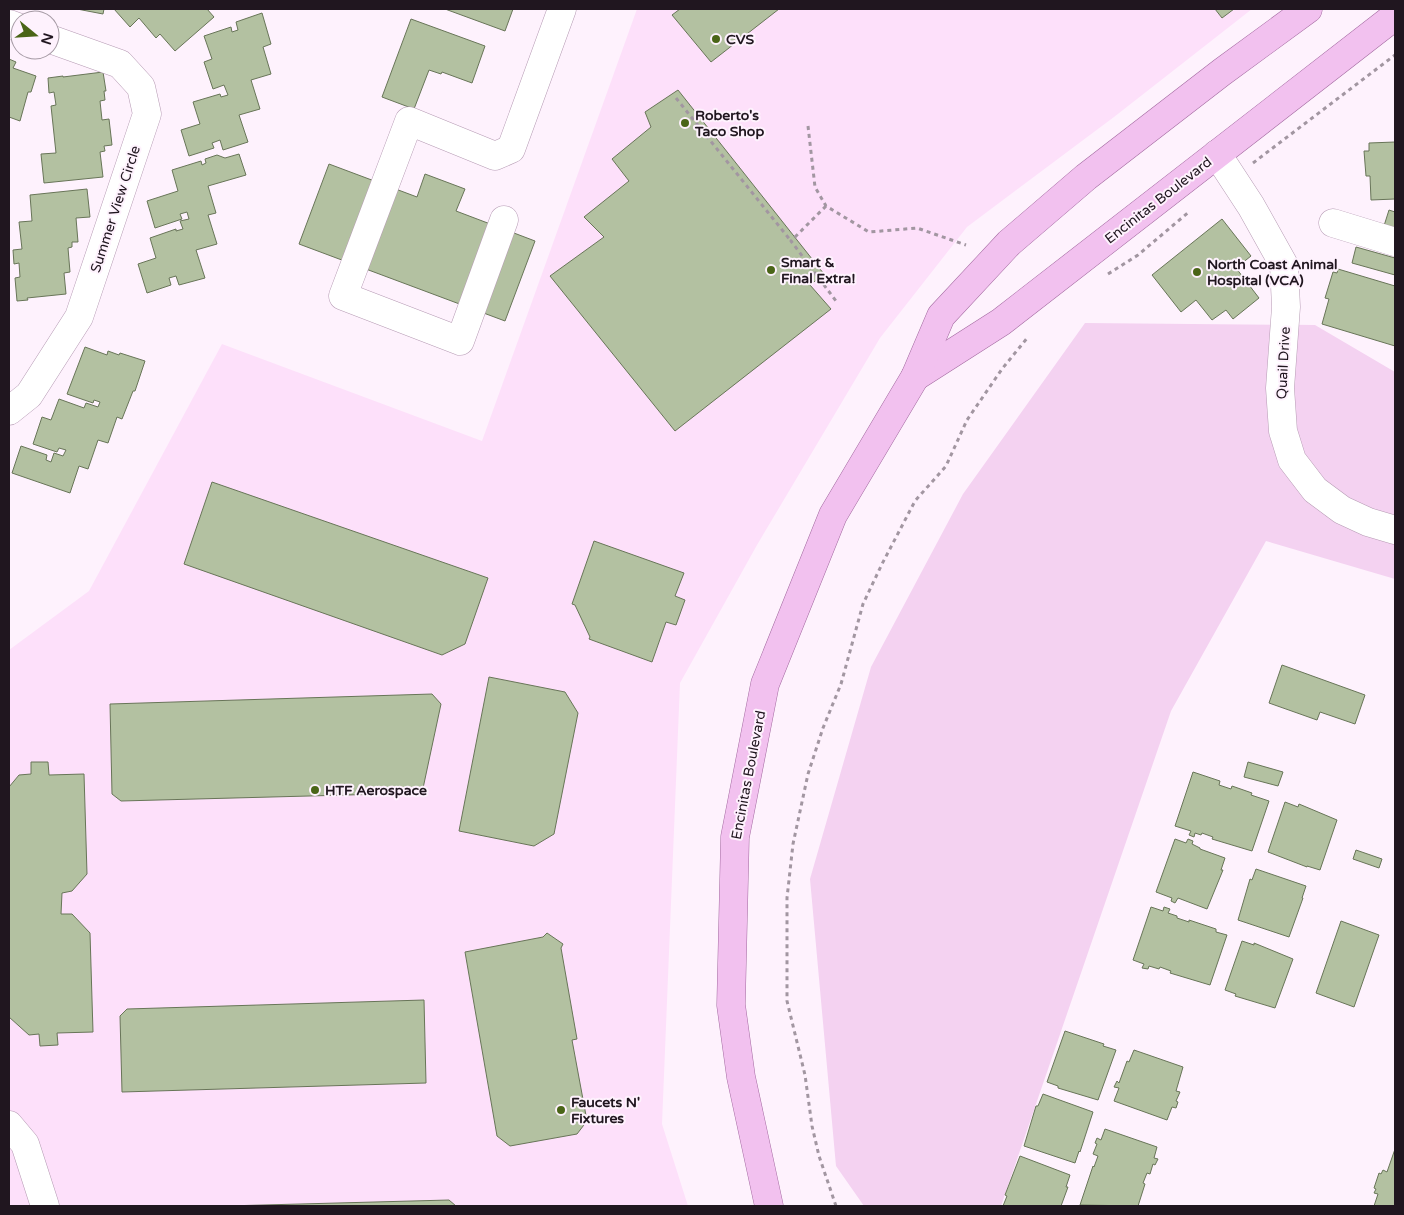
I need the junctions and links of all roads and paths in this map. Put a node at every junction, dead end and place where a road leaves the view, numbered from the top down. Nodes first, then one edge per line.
1 (562, 9) edge
2 (1308, 9) edge
3 (1395, 16) edge
4 (60, 43) edge
5 (1395, 55) edge
6 (676, 98) dead end
7 (808, 126) dead end
8 (1217, 154) junction
9 (1233, 178) junction
10 (826, 206) junction
11 (1197, 206) dead end
12 (504, 220) dead end
13 (1333, 223) dead end
14 (791, 241) junction
15 (1395, 242) edge
16 (966, 245) dead end
17 (1104, 276) dead end
18 (836, 301) dead end
19 (1032, 331) dead end
20 (916, 377) junction
21 (9, 412) edge
22 (1395, 530) edge
23 (9, 1125) edge
24 (45, 1206) edge
25 (769, 1206) edge
26 (836, 1206) edge

1 - 12 street
2 - 20 main road, Encinitas Boulevard
3 - 8 main road, Encinitas Boulevard
4 - 21 street, Summer View Circle
5 - 9 path
6 - 14 path
7 - 10 path
8 - 9 street, Quail Drive
8 - 20 main road, Encinitas Boulevard
9 - 22 street, Quail Drive
10 - 14 path
10 - 16 path
11 - 17 path
13 - 15 street
14 - 18 path
19 - 26 path
20 - 25 main road, Encinitas Boulevard
23 - 24 street

